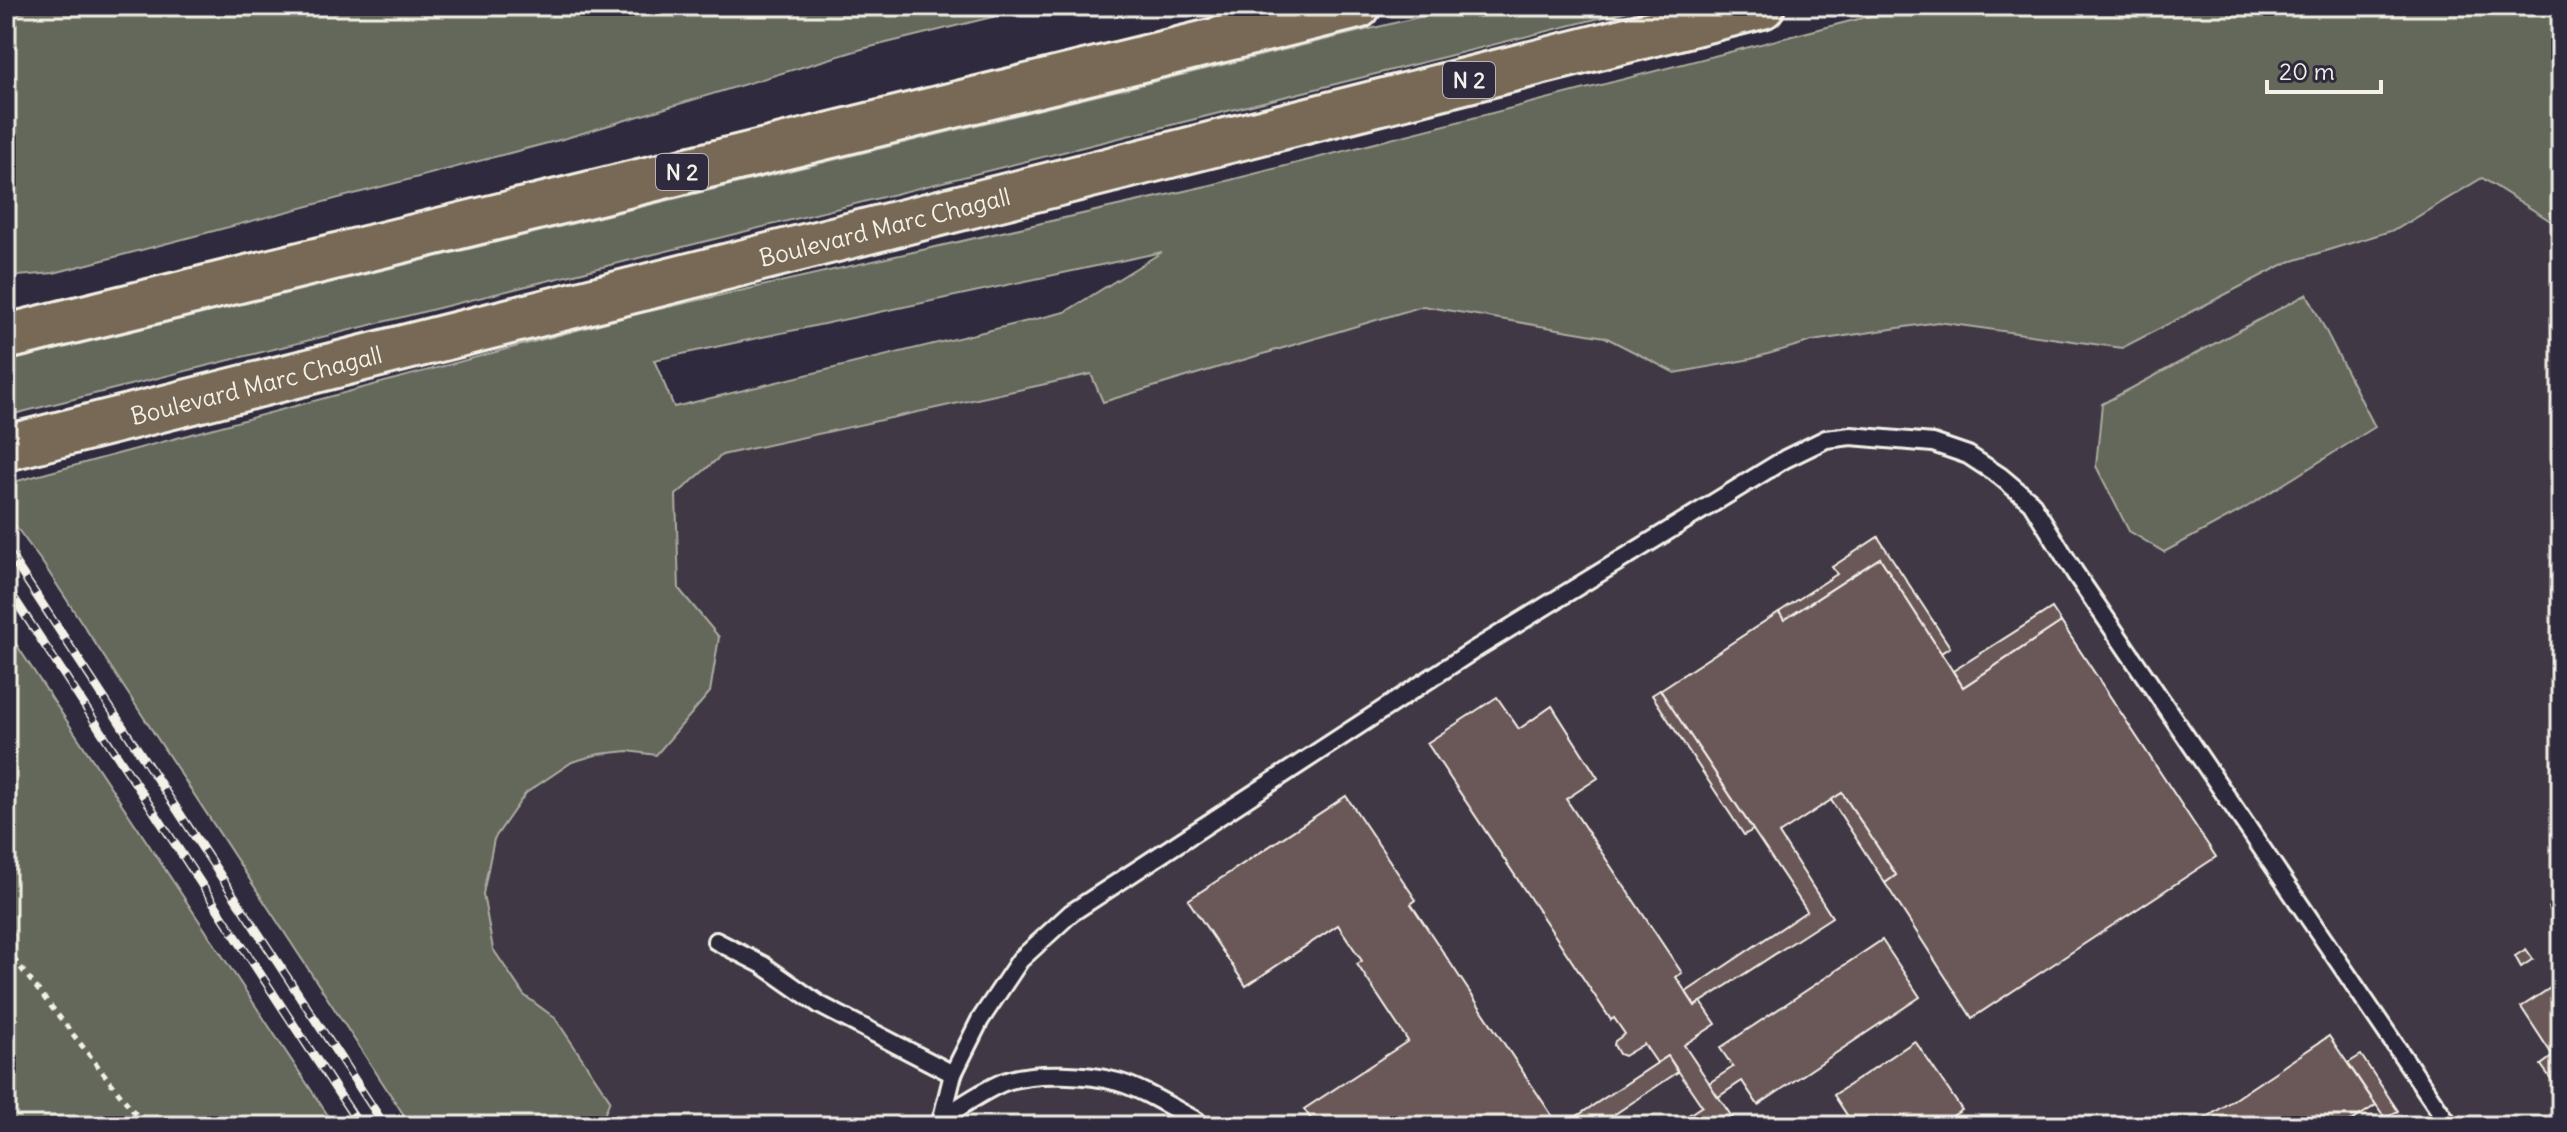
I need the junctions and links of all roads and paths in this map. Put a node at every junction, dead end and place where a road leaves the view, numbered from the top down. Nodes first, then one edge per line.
1 (41, 6) edge
2 (126, 6) edge
3 (236, 6) edge
4 (1358, 6) edge
5 (1762, 6) edge
6 (6, 14) edge
7 (6, 337) edge
8 (6, 448) edge
9 (716, 941) dead end
10 (6, 949) edge
11 (953, 1074) junction
12 (941, 1122) edge
13 (145, 1126) edge
14 (1201, 1126) edge
15 (2450, 1126) edge

1 - 6 path
2 - 3 path
4 - 7 highway, N 2
5 - 8 highway, Boulevard Marc Chagall / N 2
9 - 11 lane
10 - 13 path
11 - 12 lane
11 - 15 lane
12 - 14 lane

